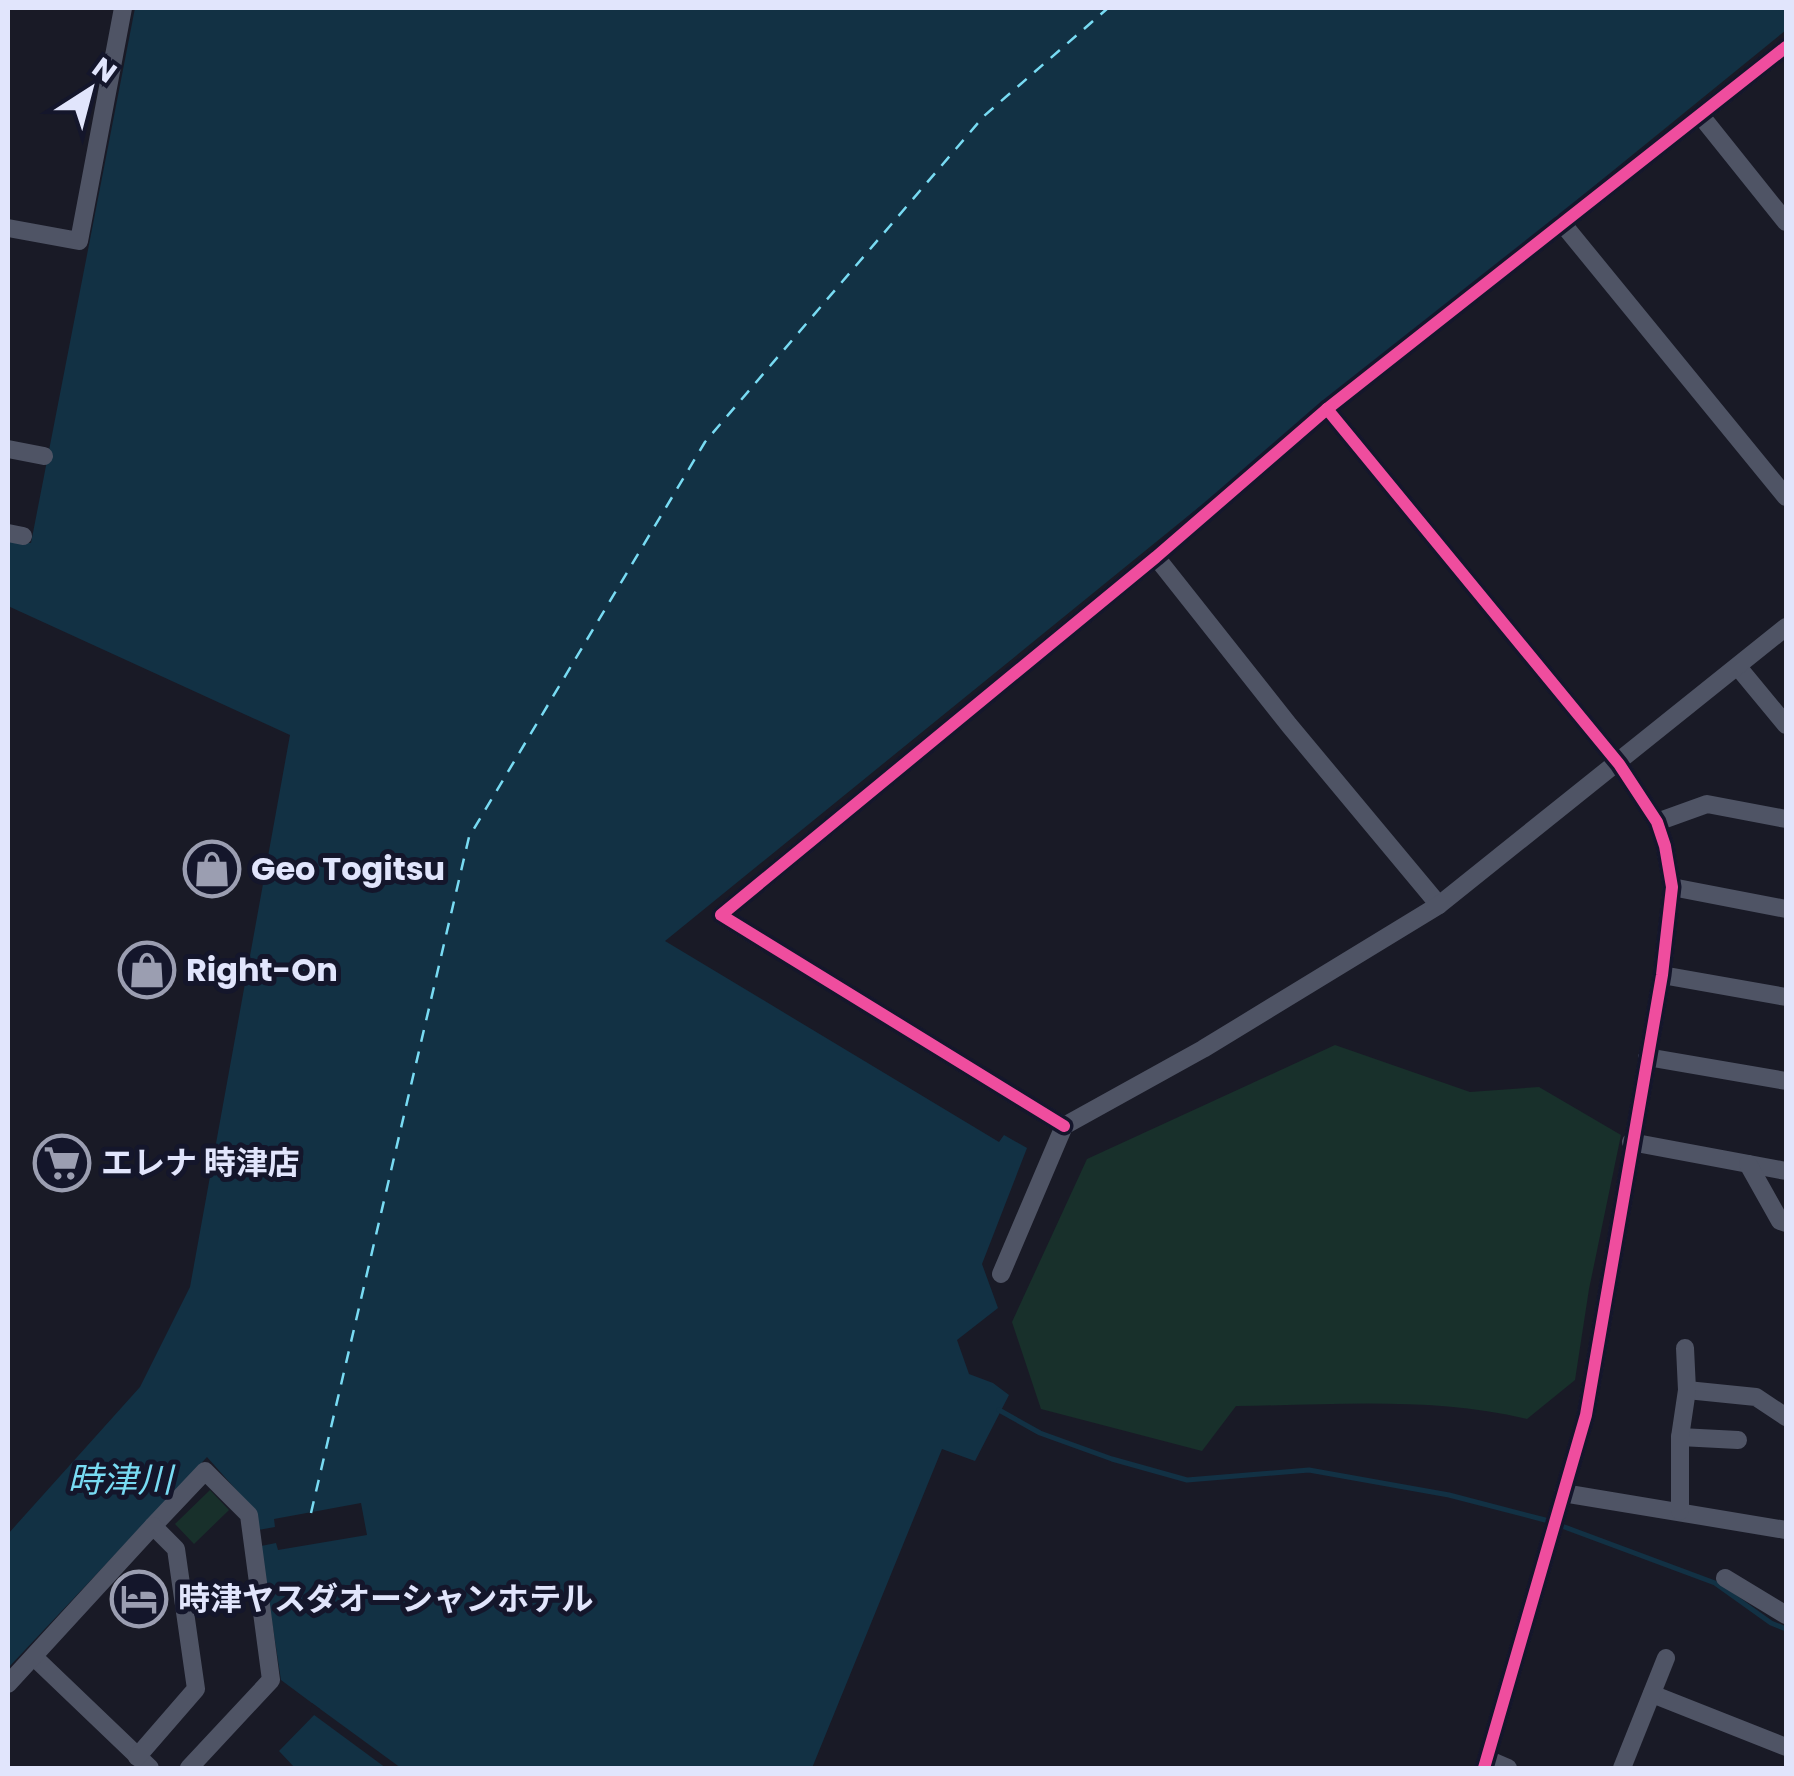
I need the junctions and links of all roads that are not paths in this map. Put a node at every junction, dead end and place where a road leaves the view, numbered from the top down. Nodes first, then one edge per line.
1 (122, 8) edge
2 (1786, 47) edge
3 (1700, 116) junction
4 (1786, 222) edge
5 (1562, 223) junction
6 (8, 228) edge
7 (1327, 409) junction
8 (8, 449) edge
9 (44, 456) dead end
10 (1786, 496) edge
11 (1156, 557) junction
12 (1786, 627) edge
13 (1738, 667) junction
14 (1786, 726) edge
15 (1620, 764) junction
16 (1786, 820) edge
17 (1658, 822) junction
18 (1672, 887) junction
19 (1439, 905) junction
20 (1786, 909) edge
21 (1662, 975) junction
22 (1786, 998) edge
23 (1647, 1056) junction
24 (1786, 1081) edge
25 (1064, 1126) junction
26 (1631, 1142) junction
27 (1748, 1164) junction
28 (1786, 1170) edge
29 (1786, 1223) edge
30 (1001, 1274) dead end
31 (1685, 1348) dead end
32 (1687, 1390) junction
33 (1786, 1416) edge
34 (1680, 1436) junction
35 (1738, 1440) dead end
36 (1563, 1493) junction
37 (1680, 1512) junction
38 (154, 1526) junction
39 (1786, 1530) edge
40 (1725, 1578) dead end
41 (1786, 1615) edge
42 (34, 1657) junction
43 (1666, 1658) dead end
44 (8, 1684) edge
45 (1652, 1694) junction
46 (1786, 1747) edge
47 (144, 1763) edge
48 (1485, 1764) edge
49 (189, 1768) edge
50 (1508, 1768) edge
51 (1622, 1768) edge

1 - 6 street
2 - 3 street
3 - 4 street
3 - 5 street
5 - 7 street
5 - 10 street
7 - 11 street
7 - 15 street
8 - 9 street
11 - 19 street
11 - 25 street
12 - 13 street
13 - 14 street
13 - 15 street
15 - 17 street
15 - 19 street
16 - 17 street
17 - 18 street
18 - 20 street
18 - 21 street
19 - 25 street
21 - 22 street
21 - 23 street
23 - 24 street
23 - 26 street
25 - 30 street
26 - 27 street
26 - 36 street
27 - 28 street
27 - 29 street
31 - 32 street
32 - 33 street
32 - 34 street
34 - 35 street
34 - 37 street
36 - 37 street
36 - 48 street
37 - 39 street
38 - 42 street
38 - 47 street
38 - 49 street
40 - 41 street
42 - 44 street
42 - 47 street
43 - 45 street
45 - 46 street
45 - 51 street
48 - 50 street

